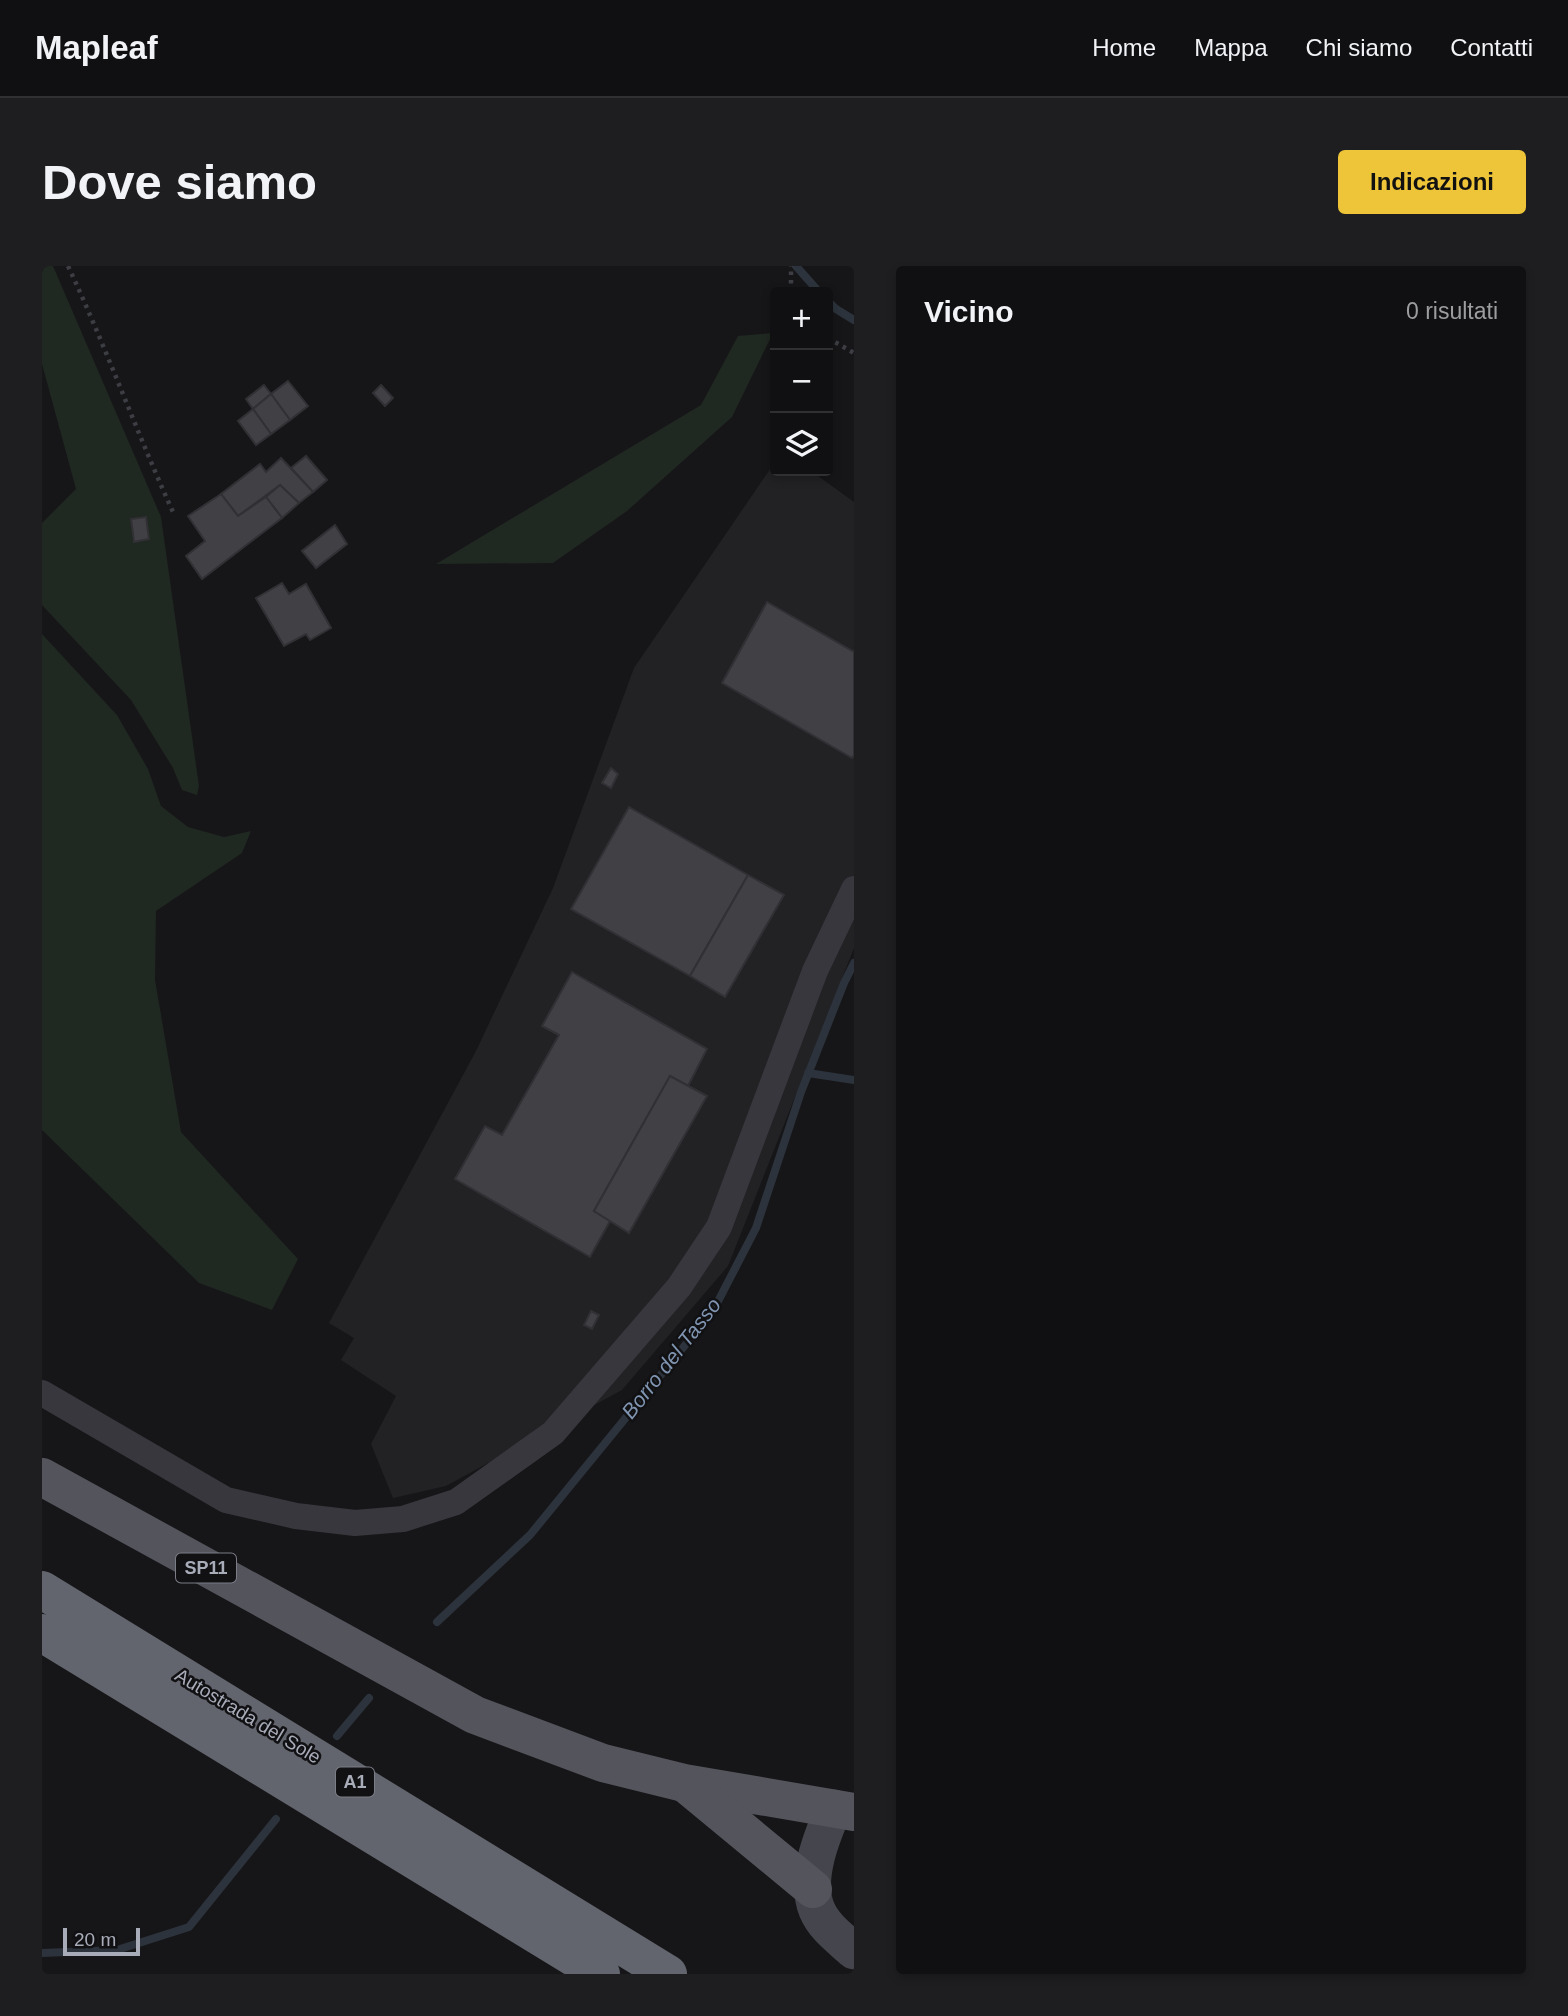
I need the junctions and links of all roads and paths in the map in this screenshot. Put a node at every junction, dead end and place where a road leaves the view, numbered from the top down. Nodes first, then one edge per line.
1 (68, 266) edge
2 (791, 266) edge
3 (790, 287) edge
4 (833, 341) edge
5 (854, 353) edge
6 (173, 512) dead end
7 (854, 889) edge
8 (42, 1393) edge
9 (42, 1477) edge
10 (42, 1590) edge
11 (42, 1633) edge
12 (684, 1783) junction
13 (844, 1810) edge
14 (813, 1889) junction
15 (854, 1951) edge
16 (601, 1974) edge
17 (668, 1974) edge

1 - 6 path
2 - 3 path
4 - 5 path
7 - 8 street
9 - 12 main road, SP11
10 - 17 highway, Autostrada del Sole / A1
11 - 16 highway, Autostrada del Sole / A1
12 - 13 main road
12 - 14 main road
13 - 14 street
14 - 15 street

